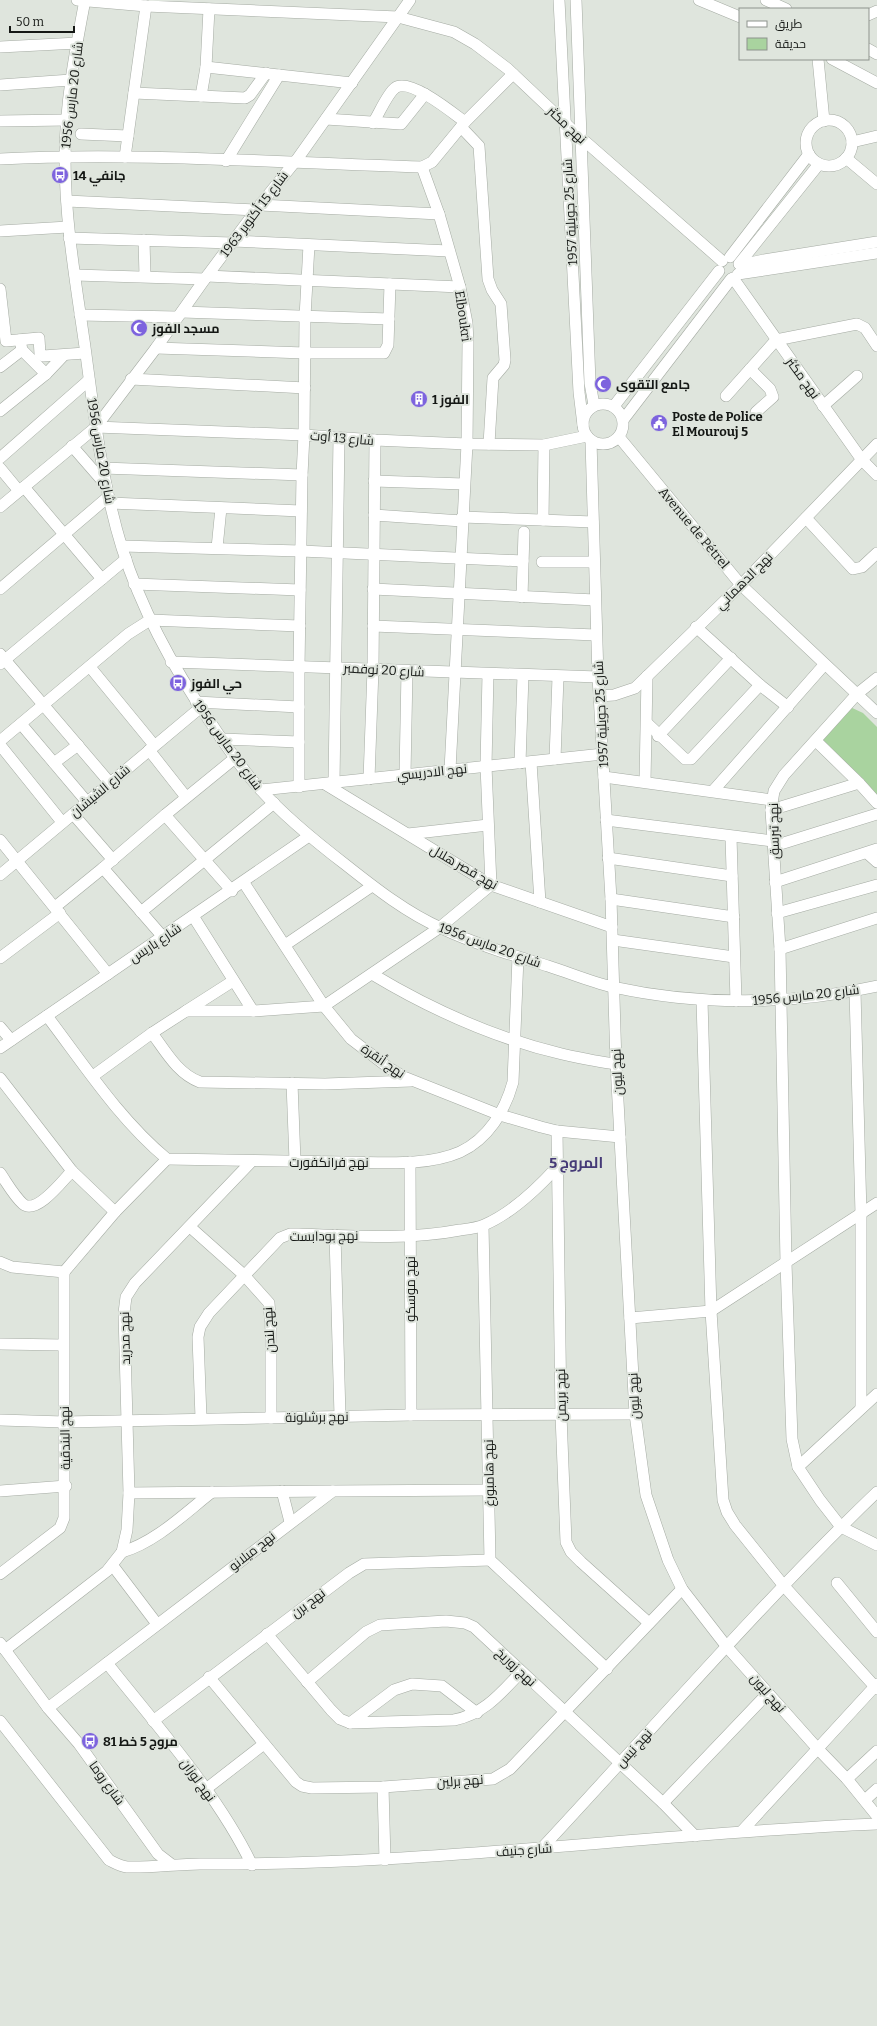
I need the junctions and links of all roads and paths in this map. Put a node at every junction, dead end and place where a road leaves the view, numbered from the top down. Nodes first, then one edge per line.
1 (82, 0) edge
2 (410, 0) edge
3 (559, 0) edge
4 (576, 0) edge
5 (698, 0) edge
6 (766, 0) edge
7 (146, 6) junction
8 (784, 8) edge
9 (209, 9) junction
10 (398, 17) junction
11 (739, 17) edge
12 (78, 43) junction
13 (0, 47) edge
14 (818, 60) edge
15 (834, 60) edge
16 (206, 67) junction
17 (266, 73) junction
18 (513, 74) junction
19 (279, 75) junction
20 (71, 80) junction
21 (352, 83) junction
22 (877, 83) edge
23 (0, 85) edge
24 (134, 93) junction
25 (425, 94) junction
26 (201, 96) junction
27 (326, 119) junction
28 (67, 120) junction
29 (0, 121) edge
30 (824, 121) junction
31 (374, 123) junction
32 (566, 124) junction
33 (463, 125) junction
34 (81, 134) dead end
35 (128, 136) junction
36 (877, 136) edge
37 (580, 138) junction
38 (852, 142) junction
39 (809, 154) junction
40 (65, 156) junction
41 (125, 157) junction
42 (846, 158) junction
43 (0, 159) edge
44 (226, 161) junction
45 (293, 163) junction
46 (819, 164) junction
47 (422, 167) junction
48 (877, 184) edge
49 (66, 201) junction
50 (258, 208) junction
51 (439, 214) junction
52 (0, 231) edge
53 (68, 232) junction
54 (144, 240) junction
55 (232, 242) junction
56 (877, 242) edge
57 (309, 245) junction
58 (448, 251) junction
59 (877, 253) edge
60 (724, 263) junction
61 (736, 272) junction
62 (75, 275) junction
63 (145, 276) junction
64 (206, 278) junction
65 (308, 279) junction
66 (390, 284) junction
67 (460, 288) junction
68 (0, 289) edge
69 (180, 314) junction
70 (80, 315) junction
71 (305, 317) junction
72 (389, 319) junction
73 (776, 340) junction
74 (3, 341) edge
75 (21, 345) junction
76 (877, 346) edge
77 (156, 348) junction
78 (85, 353) junction
79 (305, 353) junction
80 (64, 355) junction
81 (0, 368) edge
82 (750, 369) junction
83 (46, 374) junction
84 (857, 376) dead end
85 (131, 379) junction
86 (89, 380) junction
87 (305, 388) junction
88 (726, 396) dead end
89 (594, 405) junction
90 (614, 406) junction
91 (823, 406) junction
92 (0, 411) edge
93 (756, 412) dead end
94 (623, 420) junction
95 (583, 425) junction
96 (96, 427) junction
97 (304, 435) junction
98 (619, 437) junction
99 (339, 438) junction
100 (589, 438) junction
101 (375, 440) junction
102 (467, 444) junction
103 (489, 444) junction
104 (877, 444) edge
105 (544, 445) junction
106 (72, 446) junction
107 (0, 458) edge
108 (862, 460) junction
109 (0, 468) edge
110 (103, 468) junction
111 (302, 475) junction
112 (877, 475) edge
113 (374, 481) junction
114 (464, 484) junction
115 (106, 485) junction
116 (21, 489) junction
117 (109, 500) junction
118 (0, 507) edge
119 (221, 508) junction
120 (301, 511) junction
121 (374, 515) junction
122 (806, 518) junction
123 (462, 519) junction
124 (542, 520) junction
125 (593, 522) junction
126 (524, 532) dead end
127 (65, 535) junction
128 (122, 546) junction
129 (217, 548) junction
130 (301, 551) junction
131 (339, 553) junction
132 (877, 553) edge
133 (374, 556) junction
134 (460, 558) junction
135 (126, 559) junction
136 (523, 561) junction
137 (542, 562) dead end
138 (594, 562) junction
139 (102, 579) junction
140 (134, 584) junction
141 (741, 585) junction
142 (0, 589) edge
143 (373, 589) junction
144 (300, 590) junction
145 (458, 594) junction
146 (522, 597) junction
147 (595, 600) junction
148 (150, 620) junction
149 (300, 626) junction
150 (373, 626) junction
151 (696, 627) junction
152 (456, 631) junction
153 (596, 635) junction
154 (731, 658) junction
155 (2, 660) edge
156 (171, 662) junction
157 (824, 665) junction
158 (90, 667) junction
159 (299, 667) junction
160 (337, 667) junction
161 (373, 669) junction
162 (407, 671) junction
163 (453, 673) junction
164 (488, 674) junction
165 (523, 675) junction
166 (647, 676) junction
167 (558, 677) junction
168 (598, 677) junction
169 (877, 678) edge
170 (760, 685) junction
171 (857, 694) junction
172 (599, 696) junction
173 (44, 705) junction
174 (198, 705) junction
175 (299, 707) junction
176 (788, 707) junction
177 (877, 713) edge
178 (21, 724) junction
179 (648, 724) junction
180 (658, 736) junction
181 (221, 739) junction
182 (0, 741) edge
183 (816, 741) junction
184 (299, 742) junction
185 (0, 745) edge
186 (78, 745) junction
187 (151, 748) junction
188 (603, 754) junction
189 (235, 758) junction
190 (555, 759) junction
191 (54, 763) junction
192 (526, 763) junction
193 (486, 766) junction
194 (450, 770) junction
195 (404, 775) junction
196 (604, 777) junction
197 (369, 779) junction
198 (645, 782) junction
199 (110, 783) junction
200 (330, 783) junction
201 (859, 783) junction
202 (299, 787) junction
203 (261, 790) junction
204 (713, 791) junction
205 (186, 797) junction
206 (87, 802) junction
207 (274, 803) junction
208 (877, 803) edge
209 (772, 805) junction
210 (73, 814) junction
211 (877, 814) edge
212 (165, 815) junction
213 (606, 820) junction
214 (62, 822) junction
215 (488, 824) junction
216 (408, 834) junction
217 (310, 836) junction
218 (731, 837) junction
219 (0, 840) edge
220 (773, 844) junction
221 (872, 851) edge
222 (608, 858) junction
223 (204, 859) junction
224 (112, 860) junction
225 (18, 861) junction
226 (877, 862) edge
227 (103, 868) junction
228 (0, 875) edge
229 (732, 876) junction
230 (775, 882) junction
231 (244, 883) junction
232 (877, 884) edge
233 (491, 885) junction
234 (372, 886) junction
235 (232, 891) junction
236 (611, 899) junction
237 (540, 902) junction
238 (57, 910) junction
239 (141, 912) junction
240 (777, 913) junction
241 (193, 916) junction
242 (734, 917) junction
243 (877, 918) edge
244 (612, 927) junction
245 (438, 928) junction
246 (163, 937) junction
247 (613, 940) junction
248 (285, 945) junction
249 (780, 949) junction
250 (518, 957) junction
251 (734, 957) junction
252 (0, 958) edge
253 (108, 974) junction
254 (372, 974) junction
255 (233, 981) junction
256 (613, 986) junction
257 (877, 986) edge
258 (855, 991) junction
259 (702, 1000) junction
260 (781, 1000) junction
261 (736, 1001) junction
262 (324, 1006) junction
263 (186, 1011) junction
264 (254, 1011) junction
265 (47, 1016) junction
266 (0, 1026) edge
267 (152, 1033) junction
268 (11, 1040) junction
269 (516, 1042) junction
270 (0, 1048) edge
271 (616, 1064) junction
272 (93, 1076) junction
273 (0, 1078) edge
274 (414, 1080) junction
275 (292, 1084) junction
276 (500, 1115) junction
277 (557, 1131) junction
278 (620, 1137) junction
279 (167, 1159) junction
280 (252, 1161) junction
281 (295, 1162) junction
282 (410, 1162) junction
283 (557, 1167) junction
284 (72, 1171) junction
285 (0, 1173) edge
286 (539, 1187) junction
287 (557, 1193) junction
288 (877, 1203) edge
289 (115, 1212) junction
290 (861, 1214) junction
291 (190, 1226) junction
292 (483, 1226) junction
293 (335, 1236) junction
294 (410, 1236) junction
295 (0, 1262) edge
296 (786, 1263) junction
297 (64, 1272) junction
298 (244, 1275) junction
299 (712, 1311) junction
300 (630, 1318) junction
301 (0, 1344) edge
302 (63, 1345) junction
303 (877, 1394) edge
304 (861, 1407) junction
305 (635, 1414) junction
306 (411, 1415) junction
307 (488, 1415) junction
308 (561, 1415) junction
309 (340, 1416) junction
310 (201, 1418) junction
311 (271, 1418) junction
312 (0, 1420) edge
313 (128, 1420) junction
314 (64, 1422) junction
315 (798, 1467) junction
316 (66, 1486) junction
317 (0, 1490) edge
318 (490, 1490) junction
319 (334, 1491) junction
320 (212, 1492) junction
321 (282, 1492) junction
322 (877, 1492) edge
323 (129, 1493) junction
324 (290, 1522) junction
325 (841, 1527) junction
326 (877, 1544) edge
327 (122, 1552) junction
328 (490, 1560) junction
329 (113, 1566) junction
330 (0, 1574) edge
331 (837, 1583) dead end
332 (784, 1586) junction
333 (682, 1588) junction
334 (649, 1623) junction
335 (157, 1624) junction
336 (877, 1632) edge
337 (267, 1634) junction
338 (2, 1647) edge
339 (727, 1647) junction
340 (107, 1663) junction
341 (607, 1669) junction
342 (521, 1672) junction
343 (209, 1677) junction
344 (307, 1682) junction
345 (876, 1687) edge
346 (768, 1693) junction
347 (48, 1708) junction
348 (477, 1713) junction
349 (565, 1713) junction
350 (0, 1721) edge
351 (153, 1721) junction
352 (350, 1723) junction
353 (264, 1744) junction
354 (817, 1748) junction
355 (877, 1751) edge
356 (620, 1764) junction
357 (847, 1779) junction
358 (383, 1787) junction
359 (206, 1789) junction
360 (877, 1789) edge
361 (865, 1800) junction
362 (663, 1803) junction
363 (877, 1816) edge
364 (877, 1824) edge
365 (742, 1831) junction
366 (695, 1836) junction
367 (541, 1849) junction
368 (385, 1860) junction
369 (171, 1864) junction
370 (252, 1865) junction

1 - 7 street, نهج مكثر
1 - 12 street, شارع 20 مارس 1956
2 - 10 street, شارع 15 أكتوبر 1963
3 - 32 street, شارع 25 جويلية 1957
4 - 37 street, شارع 25 جويلية 1957
5 - 11 street
6 - 8 street
7 - 9 street, نهج مكثر
7 - 24 street
9 - 10 street, نهج مكثر
9 - 16 street
10 - 18 street, نهج مكثر
10 - 21 street, شارع 15 أكتوبر 1963
12 - 13 street
12 - 20 street, شارع 20 مارس 1956
14 - 30 street
15 - 22 street
16 - 17 street
16 - 26 street
17 - 19 street
17 - 26 street
18 - 32 street, نهج مكثر
18 - 33 street
19 - 21 street
19 - 44 street
20 - 23 street
20 - 28 street, شارع 20 مارس 1956
21 - 27 street, شارع 15 أكتوبر 1963
24 - 26 street
24 - 35 street
25 - 31 street
25 - 31 street
25 - 33 street
27 - 31 street
27 - 45 street, شارع 15 أكتوبر 1963
28 - 29 street
28 - 40 street, شارع 20 مارس 1956
30 - 38 street
30 - 39 street
32 - 37 street, نهج مكثر
32 - 95 street, شارع 25 جويلية 1957
33 - 47 street
33 - 103 street
34 - 35 street
35 - 41 street
36 - 38 street
37 - 60 street, نهج مكثر
37 - 89 street, شارع 25 جويلية 1957
38 - 42 street
39 - 46 street
39 - 60 street
40 - 41 street
40 - 43 street
40 - 49 street, شارع 20 مارس 1956
41 - 44 street
42 - 46 street
42 - 48 street
44 - 45 street
45 - 47 street
45 - 50 street, شارع 15 أكتوبر 1963
46 - 61 street
47 - 51 street, Elboukri
49 - 50 street
49 - 53 street, شارع 20 مارس 1956
50 - 51 street
50 - 55 street, شارع 15 أكتوبر 1963
51 - 58 street, Elboukri
52 - 53 street
53 - 54 street
53 - 62 street, شارع 20 مارس 1956
54 - 55 street
54 - 63 street
55 - 57 street
55 - 64 street, شارع 15 أكتوبر 1963
56 - 61 street
57 - 58 street
57 - 65 street
58 - 67 street, Elboukri
59 - 61 street
60 - 61 street
60 - 61 street
60 - 90 street
61 - 73 street, نهج مكثر
61 - 94 street
62 - 63 street
62 - 70 street, شارع 20 مارس 1956
63 - 64 street
64 - 65 street
64 - 69 street, شارع 15 أكتوبر 1963
65 - 66 street
65 - 71 street
66 - 67 street
66 - 72 street
67 - 102 street, Elboukri
68 - 74 street
69 - 70 street
69 - 71 street
69 - 77 street, شارع 15 أكتوبر 1963
70 - 78 street, شارع 20 مارس 1956
71 - 72 street
71 - 79 street
72 - 79 street
73 - 76 street
73 - 82 street
73 - 91 street, نهج مكثر
74 - 75 street
75 - 80 street
75 - 81 street
75 - 83 street
77 - 79 street
77 - 85 street, شارع 15 أكتوبر 1963
78 - 80 street
78 - 86 street, شارع 20 مارس 1956
79 - 87 street
80 - 83 street
82 - 88 street
82 - 93 street
83 - 92 street
84 - 91 street
85 - 87 street
85 - 96 street, شارع 15 أكتوبر 1963
86 - 96 street, شارع 20 مارس 1956
86 - 107 street
87 - 97 street
89 - 90 street
89 - 95 street
90 - 94 street
91 - 108 street, نهج مكثر
94 - 98 street
95 - 100 street
96 - 97 street, شارع 13 أوت
96 - 106 street, شارع 15 أكتوبر 1963
96 - 110 street, شارع 20 مارس 1956
97 - 99 street, شارع 13 أوت
97 - 111 street
98 - 100 street
98 - 141 street, Avenue de Pétrel
99 - 101 street, شارع 13 أوت
99 - 131 street
100 - 105 street, شارع 13 أوت
100 - 125 street, شارع 25 جويلية 1957
101 - 102 street, شارع 13 أوت
101 - 113 street
102 - 103 street, شارع 13 أوت
102 - 114 street, Elboukri
103 - 105 street, شارع 13 أوت
104 - 108 street, نهج الدهماني
105 - 124 street
106 - 115 street
106 - 116 street, شارع 15 أكتوبر 1963
108 - 112 street, نهج مكثر
108 - 122 street, نهج الدهماني
109 - 116 street
110 - 111 street
110 - 115 street, شارع 20 مارس 1956
111 - 120 street
113 - 114 street
113 - 121 street
114 - 123 street, Elboukri
115 - 117 street, شارع 20 مارس 1956
116 - 118 street, شارع 15 أكتوبر 1963
116 - 127 street
117 - 119 street
117 - 127 street
117 - 128 street, شارع 20 مارس 1956
119 - 120 street
119 - 129 street
120 - 130 street
121 - 123 street
121 - 133 street
122 - 132 street
122 - 141 street, نهج الدهماني
123 - 124 street
123 - 134 street, Elboukri
124 - 125 street
125 - 138 street, شارع 25 جويلية 1957
126 - 136 street
127 - 139 street
127 - 142 street
128 - 129 street
128 - 135 street, شارع 20 مارس 1956
129 - 130 street
130 - 131 street
130 - 144 street
131 - 133 street
131 - 160 street
133 - 134 street
133 - 143 street
134 - 136 street
134 - 145 street, Elboukri
135 - 139 street
135 - 140 street, شارع 20 مارس 1956
136 - 146 street
137 - 138 street
138 - 147 street, شارع 25 جويلية 1957
139 - 155 street
140 - 144 street
140 - 148 street, شارع 20 مارس 1956
141 - 151 street, نهج الدهماني
141 - 157 street, Avenue de Pétrel
143 - 145 street
143 - 150 street
144 - 149 street
145 - 146 street
145 - 152 street, Elboukri
146 - 147 street
147 - 153 street, شارع 25 جويلية 1957
148 - 149 street
148 - 156 street, شارع 20 مارس 1956
148 - 158 street
149 - 159 street
150 - 152 street
150 - 161 street
151 - 154 street
151 - 166 street, نهج الدهماني
152 - 153 street
152 - 163 street, Elboukri
153 - 168 street, شارع 25 جويلية 1957
154 - 170 street
154 - 180 street
155 - 173 street
156 - 159 street, شارع 20 نوفمبر
156 - 174 street, شارع 20 مارس 1956
157 - 171 street, Avenue de Pétrel
157 - 176 street
158 - 173 street
158 - 187 street
159 - 160 street, شارع 20 نوفمبر
159 - 175 street
160 - 161 street, شارع 20 نوفمبر
160 - 200 street
161 - 162 street, شارع 20 نوفمبر
161 - 197 street
162 - 163 street, شارع 20 نوفمبر
162 - 195 street
163 - 164 street, شارع 20 نوفمبر
163 - 194 street, Elboukri
164 - 165 street, شارع 20 نوفمبر
164 - 193 street
165 - 167 street, شارع 20 نوفمبر
165 - 192 street
166 - 172 street, نهج الدهماني
166 - 179 street
167 - 168 street, شارع 20 نوفمبر
167 - 190 street
168 - 172 street, شارع 25 جويلية 1957
169 - 171 street, نهج تبرسق
170 - 176 street
170 - 180 street
171 - 177 street, Avenue de Pétrel
171 - 183 street, نهج تبرسق
172 - 188 street, شارع 25 جويلية 1957
173 - 178 street
173 - 186 street
174 - 175 street
174 - 181 street, شارع 20 مارس 1956
174 - 187 street, شارع الشيشان
175 - 184 street
176 - 204 street
178 - 182 street
178 - 191 street
179 - 180 street
179 - 198 street
181 - 184 street
181 - 189 street, شارع 20 مارس 1956
183 - 201 street
183 - 209 street, نهج تبرسق
184 - 202 street
185 - 214 street
186 - 191 street
186 - 199 street
187 - 199 street, شارع الشيشان
187 - 205 street
188 - 190 street, نهج الادريسي
188 - 196 street, شارع 25 جويلية 1957
189 - 203 street, شارع 20 مارس 1956
189 - 205 street
190 - 192 street, نهج الادريسي
191 - 206 street
192 - 193 street, نهج الادريسي
192 - 237 street
193 - 194 street, نهج الادريسي
193 - 215 street
194 - 195 street, نهج الادريسي
195 - 197 street, نهج الادريسي
196 - 198 street
196 - 213 street, شارع 25 جويلية 1957
197 - 200 street, نهج الادريسي
198 - 204 street
199 - 206 street, شارع الشيشان
200 - 202 street, نهج الادريسي
200 - 216 street, نهج قصر هلال
201 - 208 street
201 - 209 street
202 - 203 street, نهج الادريسي
203 - 207 street, شارع 20 مارس 1956
204 - 209 street
205 - 212 street
206 - 210 street, شارع الشيشان
207 - 217 street, شارع 20 مارس 1956
207 - 223 street
209 - 220 street, نهج تبرسق
210 - 214 street, شارع الشيشان
210 - 224 street
211 - 220 street
212 - 223 street
212 - 224 street
213 - 218 street
213 - 222 street, شارع 25 جويلية 1957
214 - 225 street, شارع الشيشان
215 - 216 street
215 - 233 street
216 - 233 street, نهج قصر هلال
217 - 231 street, شارع باريس
217 - 234 street, شارع 20 مارس 1956
218 - 220 street
218 - 229 street
219 - 225 street
220 - 230 street, نهج تبرسق
221 - 226 street
221 - 230 street
222 - 229 street
222 - 236 street, شارع 25 جويلية 1957
223 - 235 street
223 - 239 street
224 - 227 street
225 - 228 street, شارع الشيشان
225 - 238 street
227 - 238 street
227 - 239 street
229 - 242 street
230 - 240 street, نهج تبرسق
231 - 235 street, شارع باريس
231 - 248 street, نهج أنقرة
232 - 240 street
233 - 237 street, نهج قصر هلال
233 - 245 street
234 - 245 street, شارع 20 مارس 1956
234 - 248 street
235 - 241 street, شارع باريس
236 - 242 street
236 - 244 street, شارع 25 جويلية 1957
237 - 244 street, نهج قصر هلال
238 - 252 street
238 - 253 street
239 - 246 street
240 - 249 street, نهج تبرسق
241 - 246 street, شارع باريس
241 - 255 street
242 - 251 street
243 - 249 street
244 - 247 street, شارع 25 جويلية 1957
245 - 250 street, شارع 20 مارس 1956
245 - 254 street
246 - 253 street, شارع باريس
247 - 251 street
247 - 256 street, شارع 25 جويلية 1957
248 - 262 street, نهج أنقرة
249 - 260 street, نهج تبرسق
250 - 256 street, شارع 20 مارس 1956
250 - 269 street, نهج فرانكفورت
251 - 261 street
253 - 265 street, شارع باريس
254 - 262 street
254 - 269 street
255 - 263 street
255 - 264 street
256 - 259 street, شارع 20 مارس 1956
256 - 271 street, نهج ليون
257 - 258 street, شارع 20 مارس 1956
258 - 260 street, شارع 20 مارس 1956
258 - 290 street
259 - 261 street, شارع 20 مارس 1956
259 - 299 street
260 - 261 street, شارع 20 مارس 1956
260 - 296 street, نهج تبرسق
262 - 264 street
262 - 274 street, نهج أنقرة
263 - 264 street
263 - 267 street
265 - 268 street, شارع باريس
265 - 272 street
266 - 268 street
267 - 272 street
267 - 275 street
268 - 270 street, شارع باريس
269 - 271 street
269 - 276 street, نهج فرانكفورت
271 - 278 street, نهج ليون
272 - 279 street
273 - 284 street
274 - 275 street
274 - 276 street, نهج أنقرة
275 - 281 street
276 - 277 street, نهج أنقرة
276 - 282 street, نهج فرانكفورت
277 - 278 street, نهج أنقرة
277 - 283 street, نهج بريمن
278 - 300 street, نهج ليون
279 - 280 street, نهج فرانكفورت
279 - 289 street
280 - 281 street, نهج فرانكفورت
280 - 291 street, نهج مدريد
281 - 282 street, نهج فرانكفورت
282 - 294 street, نهج موسكو
283 - 286 street, نهج بودابست
283 - 287 street, نهج بريمن
284 - 285 street
284 - 289 street
286 - 287 street
286 - 292 street, نهج بودابست
287 - 308 street, نهج بريمن
288 - 290 street
289 - 297 street
290 - 296 street
290 - 304 street
291 - 298 street, نهج لندن
291 - 313 street, نهج مدريد
292 - 294 street, نهج بودابست
292 - 307 street, نهج هامبورغ
293 - 294 street, نهج بودابست
293 - 298 street, نهج بودابست
293 - 309 street
294 - 306 street, نهج موسكو
295 - 297 street
296 - 299 street
296 - 315 street, نهج تبرسق
297 - 302 street, نهج البندقية
298 - 310 street, نهج بودابست
298 - 311 street, نهج لندن
299 - 300 street
299 - 332 street
300 - 305 street, نهج ليون
301 - 302 street
302 - 314 street, نهج البندقية
303 - 304 street
304 - 315 street
305 - 308 street, نهج برشلونة
305 - 333 street, نهج ليون
306 - 307 street, نهج برشلونة
306 - 309 street, نهج برشلونة
307 - 308 street, نهج برشلونة
307 - 318 street, نهج هامبورغ
308 - 334 street, نهج بريمن
309 - 311 street, نهج برشلونة
310 - 311 street, نهج برشلونة
310 - 313 street, نهج برشلونة
312 - 314 street, نهج برشلونة
313 - 314 street, نهج برشلونة
313 - 323 street, نهج مدريد
314 - 316 street, نهج البندقية
315 - 325 street
316 - 317 street
316 - 330 street, نهج البندقية
318 - 319 street
318 - 328 street, نهج هامبورغ
319 - 321 street
319 - 324 street, نهج ميلانو
320 - 321 street
320 - 323 street
320 - 327 street
321 - 324 street
322 - 325 street, نهج نيس
323 - 327 street, نهج مدريد
324 - 335 street, نهج ميلانو
325 - 326 street
325 - 332 street, نهج نيس
327 - 329 street, نهج مدريد
328 - 337 street, نهج برن
328 - 341 street
329 - 335 street
329 - 338 street, نهج مدريد
331 - 336 street
332 - 339 street, نهج نيس
332 - 345 street
333 - 334 street, نهج برلين
333 - 339 street, نهج ليون
334 - 341 street, نهج برلين
335 - 340 street, نهج ميلانو
337 - 343 street, نهج برن
337 - 344 street
338 - 347 street, شارع روما
339 - 346 street, نهج ليون
339 - 356 street, نهج نيس
340 - 347 street, نهج ميلانو
340 - 351 street, نهج لوزان
341 - 349 street, نهج برلين
342 - 344 street, نهج زوريخ
342 - 348 street
342 - 349 street, نهج زوريخ
343 - 351 street, نهج برن
343 - 353 street, نهج برلين
344 - 352 street
345 - 354 street
346 - 354 street, نهج ليون
346 - 362 street
347 - 369 street, شارع روما
348 - 352 street
348 - 352 street
349 - 356 street, نهج زوريخ
349 - 358 street, نهج برلين
350 - 369 street, شارع جنيف
351 - 359 street, نهج لوزان
353 - 358 street, نهج برلين
353 - 359 street
354 - 357 street, نهج ليون
354 - 365 street
355 - 357 street
356 - 362 street, نهج زوريخ
356 - 367 street, نهج نيس
357 - 361 street, نهج ليون
358 - 368 street
359 - 370 street, نهج لوزان
360 - 361 street
361 - 363 street, نهج ليون
362 - 366 street, نهج زوريخ
364 - 365 street, شارع جنيف
365 - 366 street, شارع جنيف
366 - 367 street, شارع جنيف
367 - 368 street, شارع جنيف
368 - 370 street, شارع جنيف
369 - 370 street, شارع جنيف

